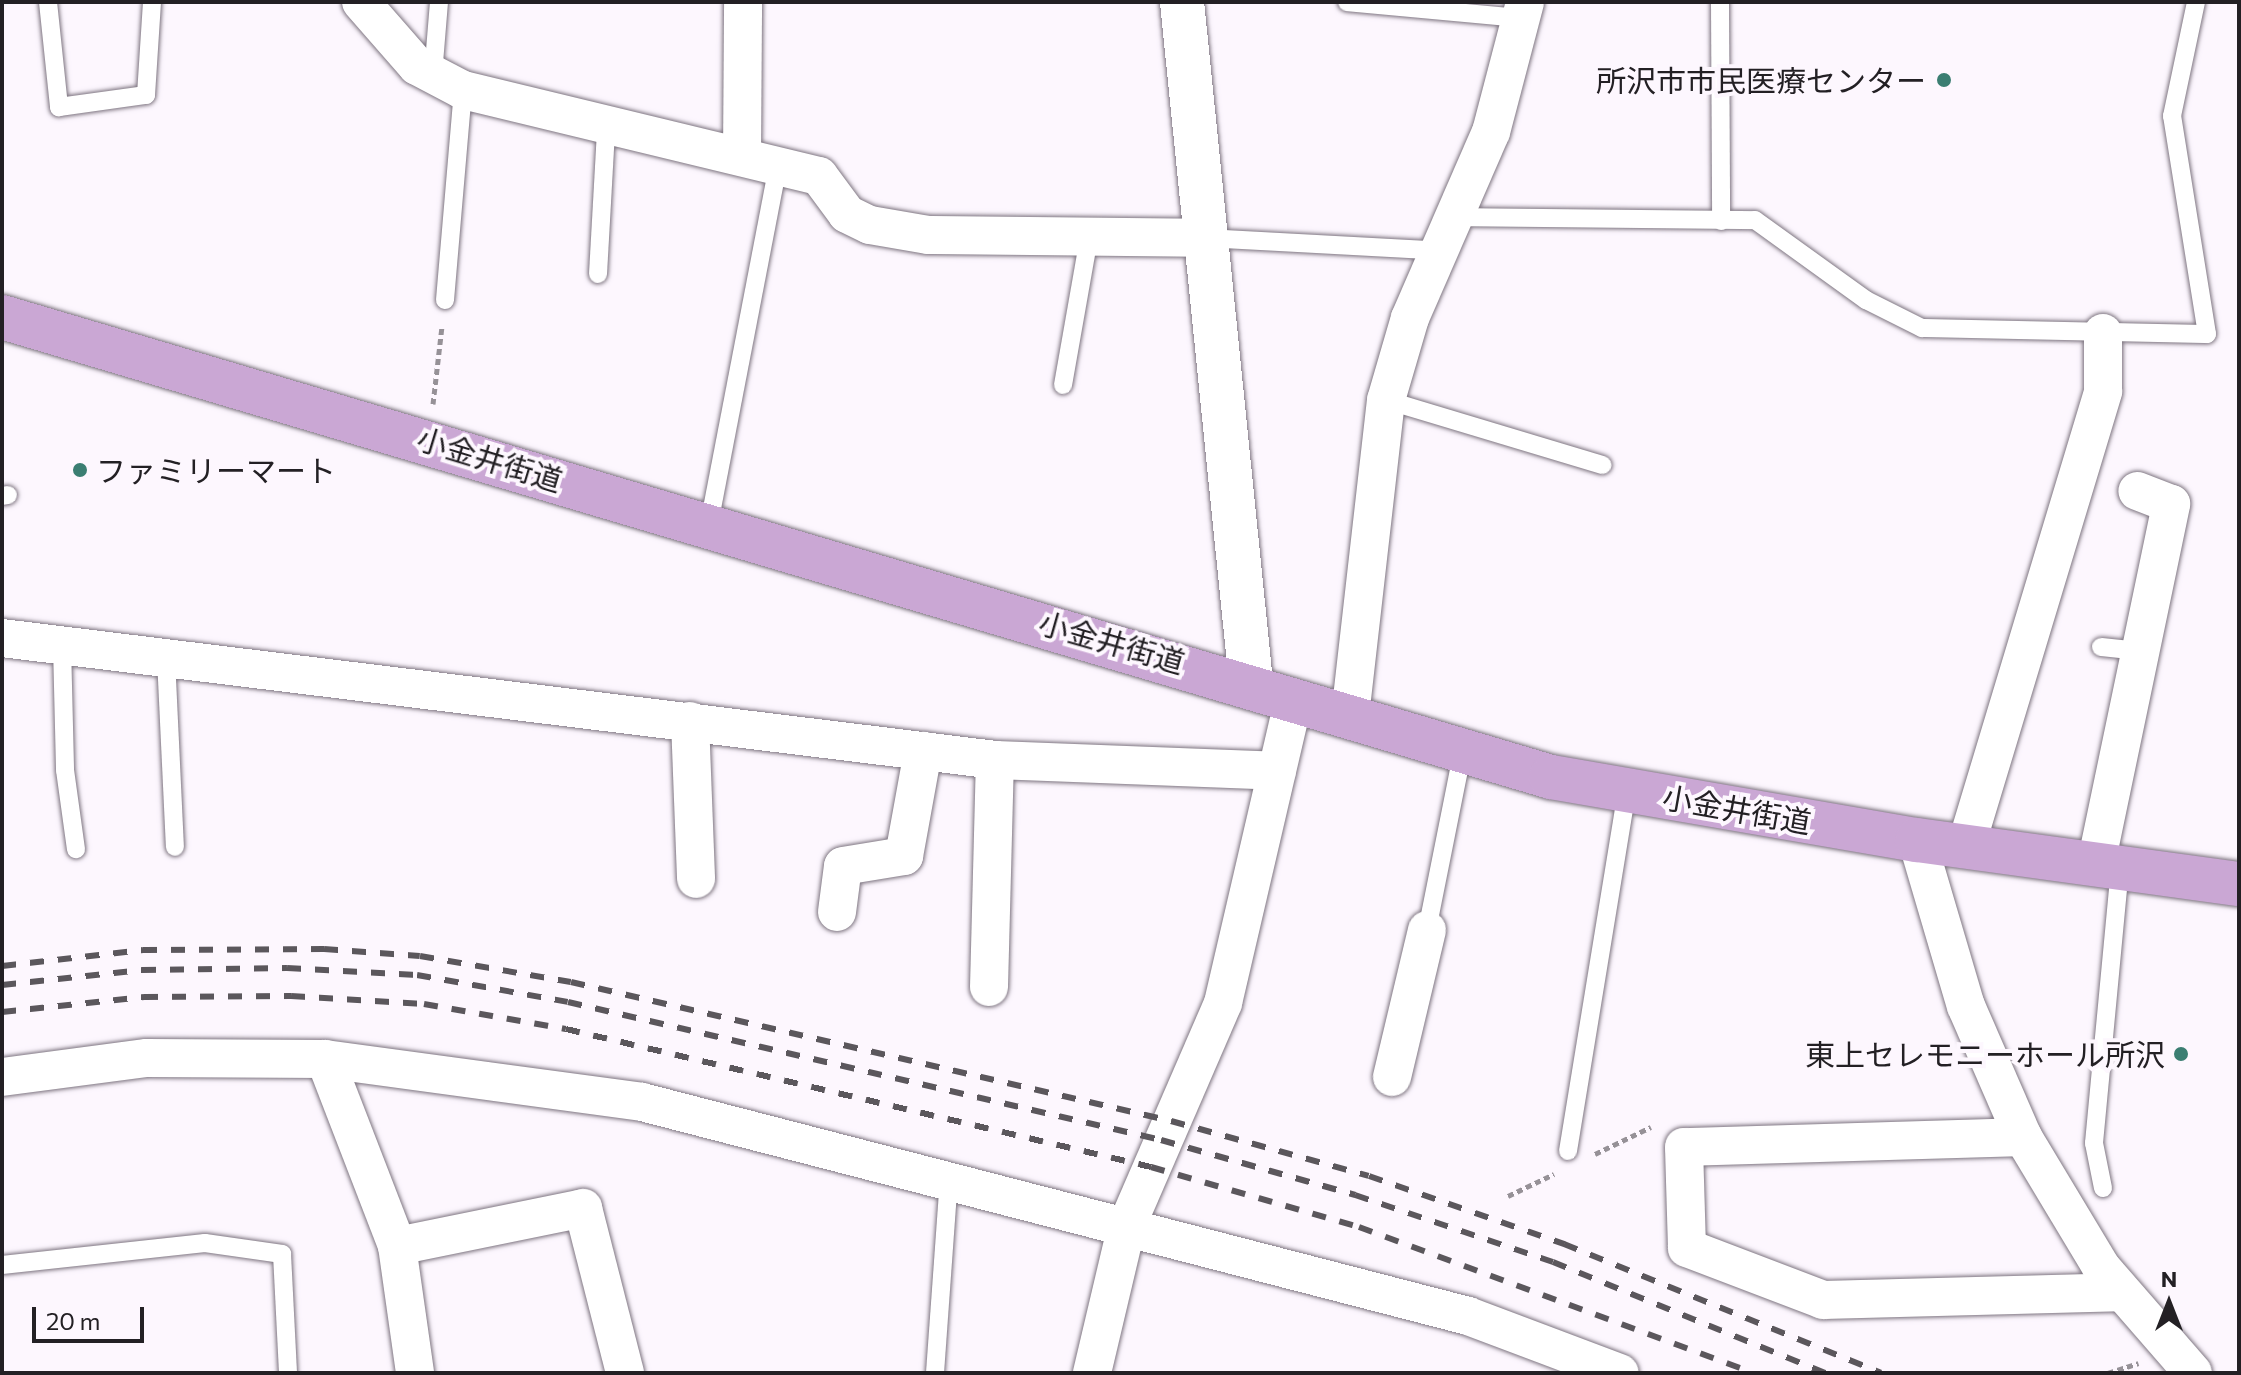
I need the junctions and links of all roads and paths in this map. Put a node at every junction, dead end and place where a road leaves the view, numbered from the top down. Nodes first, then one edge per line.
1 (48, 2) edge
2 (152, 2) edge
3 (361, 2) edge
4 (439, 2) edge
5 (743, 2) edge
6 (1182, 2) edge
7 (1347, 2) edge
8 (1720, 2) edge
9 (2196, 2) edge
10 (1523, 10) edge
11 (448, 82) junction
12 (606, 130) junction
13 (742, 156) junction
14 (778, 167) junction
15 (1721, 221) junction
16 (1448, 234) junction
17 (1089, 237) junction
18 (1204, 238) junction
19 (598, 274) dead end
20 (445, 300) joint
21 (2, 317) edge
22 (2103, 333) junction
23 (1063, 385) dead end
24 (1386, 400) junction
25 (429, 440) junction
26 (1602, 465) dead end
27 (2137, 491) dead end
28 (709, 524) junction
29 (2, 638) edge
30 (62, 645) junction
31 (2101, 647) dead end
32 (2140, 651) junction
33 (166, 658) junction
34 (1251, 683) junction
35 (1294, 699) junction
36 (1350, 716) junction
37 (690, 721) junction
38 (1463, 750) junction
39 (923, 751) junction
40 (995, 760) junction
41 (1277, 771) junction
42 (1627, 790) junction
43 (1917, 840) junction
44 (1966, 846) junction
45 (175, 847) dead end
46 (76, 849) dead end
47 (2108, 866) junction
48 (696, 879) dead end
49 (2239, 884) edge
50 (837, 912) dead end
51 (1427, 930) joint
52 (989, 987) dead end
53 (325, 1059) junction
54 (2, 1077) edge
55 (1392, 1077) dead end
56 (2023, 1137) junction
57 (1568, 1151) dead end
58 (949, 1180) junction
59 (2103, 1188) dead end
60 (1127, 1225) junction
61 (397, 1246) junction
62 (2, 1265) edge
63 (2119, 1292) junction
64 (1083, 1372) edge
65 (288, 1373) edge
66 (415, 1373) edge
67 (625, 1373) edge
68 (935, 1373) edge
69 (1620, 1373) edge
70 (2193, 1373) edge

1 - 2 lane
3 - 11 street
4 - 11 lane
5 - 13 street
6 - 18 street
7 - 10 lane
8 - 15 lane
9 - 22 lane
10 - 16 street
11 - 12 street
11 - 20 lane
12 - 13 street
12 - 19 lane
13 - 14 street
14 - 17 street
14 - 28 lane
15 - 16 lane
15 - 22 lane
16 - 18 lane
16 - 24 street
17 - 18 street
17 - 23 lane
18 - 34 street
20 - 25 path
21 - 25 main road, 小金井街道
22 - 44 street
24 - 26 lane
24 - 36 street
25 - 28 main road, 小金井街道
27 - 32 street
28 - 34 main road, 小金井街道
29 - 30 street
30 - 33 street
30 - 46 lane
31 - 32 lane
32 - 47 street
33 - 37 street
33 - 45 lane
34 - 35 main road, 小金井街道
35 - 36 main road, 小金井街道
35 - 41 street
36 - 38 main road, 小金井街道
37 - 39 street
37 - 48 street
38 - 42 main road, 小金井街道
38 - 51 lane
39 - 40 street
39 - 50 street
40 - 41 street
40 - 52 street
41 - 60 street
42 - 43 main road, 小金井街道
42 - 57 lane
43 - 44 main road, 小金井街道
43 - 56 street
44 - 47 main road, 小金井街道
47 - 49 main road, 小金井街道
47 - 59 lane
51 - 55 street
53 - 54 street
53 - 58 street
53 - 61 street
56 - 63 street
56 - 63 street
58 - 60 street
58 - 68 lane
60 - 64 street
60 - 69 street
61 - 66 street
61 - 67 street
62 - 65 lane
63 - 70 street

